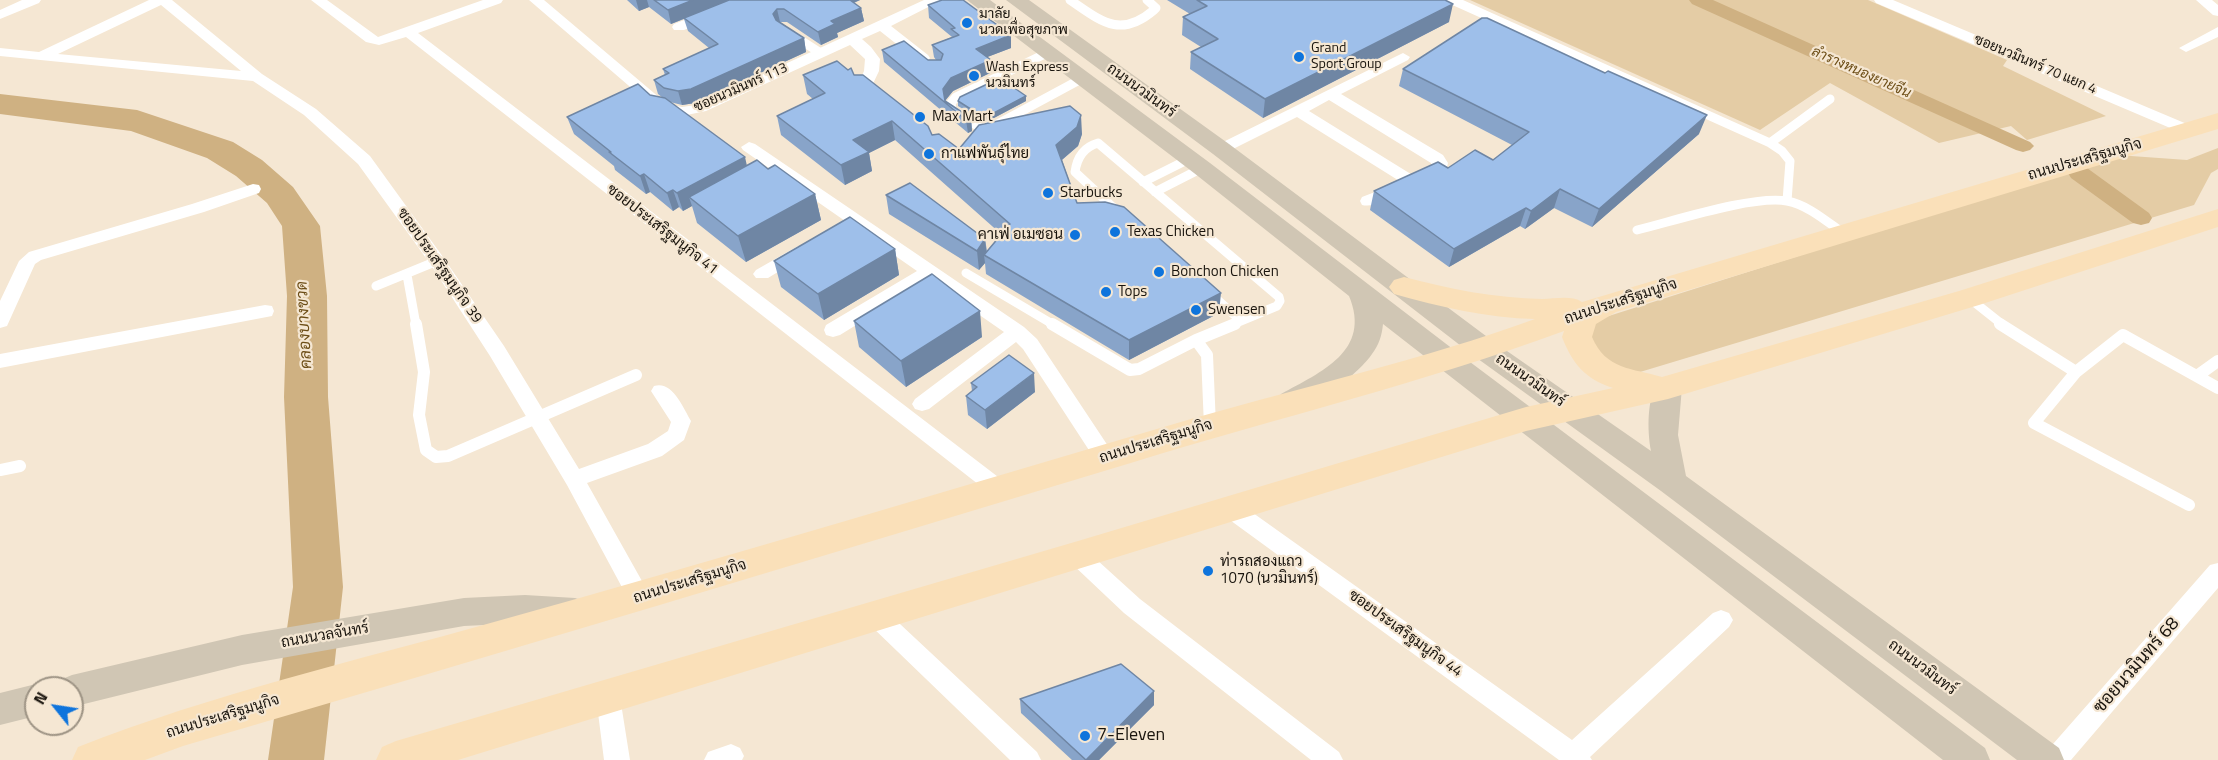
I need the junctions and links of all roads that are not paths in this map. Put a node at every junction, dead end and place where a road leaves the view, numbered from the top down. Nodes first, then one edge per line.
1 (34, 0) edge
2 (161, 0) edge
3 (318, 0) edge
4 (496, 0) edge
5 (536, 0) edge
6 (747, 0) edge
7 (935, 0) edge
8 (977, 0) edge
9 (1016, 0) edge
10 (1070, 0) edge
11 (1147, 0) edge
12 (1452, 0) edge
13 (1881, 0) edge
14 (2203, 0) edge
15 (2218, 12) edge
16 (0, 15) edge
17 (880, 24) junction
18 (679, 27) dead end
19 (783, 28) edge
20 (408, 32) junction
21 (2218, 32) edge
22 (851, 38) junction
23 (2186, 48) dead end
24 (0, 52) edge
25 (819, 52) junction
26 (1048, 52) junction
27 (42, 56) junction
28 (1403, 57) dead end
29 (936, 68) edge
30 (257, 77) junction
31 (1083, 78) junction
32 (864, 88) edge
33 (1329, 94) junction
34 (1830, 99) dead end
35 (1298, 110) junction
36 (2218, 121) edge
37 (2188, 130) junction
38 (1770, 143) junction
39 (749, 147) dead end
40 (1221, 149) junction
41 (1195, 164) junction
42 (779, 168) junction
43 (759, 179) edge
44 (1143, 182) junction
45 (1414, 183) junction
46 (253, 189) dead end
47 (1155, 192) junction
48 (1368, 201) dead end
49 (1787, 201) junction
50 (2218, 218) edge
51 (852, 219) junction
52 (1128, 221) edge
53 (1637, 230) dead end
54 (832, 231) edge
55 (1843, 233) junction
56 (812, 243) edge
57 (436, 261) junction
58 (929, 272) junction
59 (966, 273) dead end
60 (762, 274) dead end
61 (407, 275) junction
62 (1198, 282) edge
63 (376, 286) dead end
64 (1404, 287) junction
65 (1359, 290) junction
66 (1969, 298) junction
67 (1605, 305) junction
68 (265, 311) dead end
69 (0, 321) edge
70 (1242, 321) junction
71 (832, 330) dead end
72 (1017, 332) junction
73 (1196, 340) junction
74 (1484, 349) junction
75 (1448, 360) junction
76 (0, 361) edge
77 (2218, 361) edge
78 (2076, 372) junction
79 (636, 375) dead end
80 (2197, 376) junction
81 (1668, 387) junction
82 (2218, 388) edge
83 (661, 391) dead end
84 (922, 404) dead end
85 (1287, 404) junction
86 (1569, 409) junction
87 (537, 418) junction
88 (1526, 419) junction
89 (1210, 426) junction
90 (1105, 458) junction
91 (20, 466) dead end
92 (0, 470) edge
93 (574, 479) junction
94 (1672, 482) junction
95 (999, 489) junction
96 (2189, 505) dead end
97 (1231, 509) junction
98 (1078, 556) junction
99 (2218, 572) edge
100 (639, 597) junction
101 (583, 613) junction
102 (878, 617) junction
103 (1721, 620) dead end
104 (84, 688) edge
105 (608, 697) junction
106 (24, 703) edge
107 (0, 709) edge
108 (183, 728) junction
109 (417, 757) edge
110 (1576, 758) edge
111 (92, 760) edge
112 (135, 760) edge
113 (617, 760) edge
114 (1028, 760) edge
115 (1330, 760) edge
116 (1972, 760) edge
117 (2046, 760) edge
118 (2055, 760) edge

1 - 16 street
2 - 27 street
2 - 30 street, ซอยประเสริฐมนูกิจ 39
3 - 20 street
4 - 20 street
5 - 25 street, ซอยนวมินทร์ 113
6 - 18 street
7 - 17 street, ซอยนวมินทร์ 113
8 - 26 main road, ถนนนวมินทร์
9 - 40 main road, ถนนนวมินทร์
10 - 11 lane
12 - 38 lane
13 - 37 street, ซอยนวมินทร์ 70 แยก 4
14 - 15 street
17 - 22 street, ซอยนวมินทร์ 113
17 - 29 street
19 - 25 lane
20 - 95 street, ซอยประเสริฐมนูกิจ 41
21 - 23 street
22 - 25 street, ซอยนวมินทร์ 113
22 - 32 street
24 - 27 street
26 - 31 main road, ถนนนวมินทร์
26 - 31 lane
27 - 30 street
28 - 33 street
30 - 57 street, ซอยประเสริฐมนูกิจ 39
31 - 41 main road, ถนนนวมินทร์
33 - 35 street
33 - 45 street
34 - 38 lane
35 - 40 street
35 - 45 street
36 - 37 main road, ถนนประเสริฐมนูกิจ
37 - 55 main road, ถนนประเสริฐมนูกิจ
38 - 49 lane
39 - 42 street
40 - 64 main road, ถนนนวมินทร์
41 - 44 lane
41 - 47 lane
41 - 65 main road, ถนนนวมินทร์
42 - 43 street
42 - 51 street
44 - 47 lane
44 - 52 lane
45 - 48 street
46 - 69 street
47 - 70 lane
49 - 53 lane
49 - 55 lane
50 - 66 main road
51 - 54 street
51 - 58 street
55 - 67 main road, ถนนประเสริฐมนูกิจ
56 - 60 street
57 - 61 lane
57 - 87 street, ซอยประเสริฐมนูกิจ 39
58 - 71 street
58 - 72 street
59 - 73 lane
61 - 63 lane
61 - 87 lane
62 - 70 lane
64 - 67 main road
64 - 74 main road, ถนนนวมินทร์
65 - 75 main road, ถนนนวมินทร์
65 - 85 main road
66 - 78 lane
66 - 81 main road
67 - 74 main road, ถนนประเสริฐมนูกิจ
67 - 81 main road
68 - 76 street
70 - 73 lane
72 - 84 street
72 - 90 street
73 - 89 lane
74 - 75 main road, ถนนประเสริฐมนูกิจ
74 - 86 main road, ถนนนวมินทร์
75 - 85 main road, ถนนประเสริฐมนูกิจ
75 - 88 main road, ถนนนวมินทร์
77 - 80 lane
78 - 80 lane
78 - 96 lane
79 - 87 lane
80 - 82 lane
81 - 86 main road
81 - 94 main road
83 - 93 street
85 - 89 main road, ถนนประเสริฐมนูกิจ
86 - 88 main road
86 - 94 main road, ถนนนวมินทร์
87 - 93 street, ซอยประเสริฐมนูกิจ 39
88 - 97 main road
88 - 116 main road, ถนนนวมินทร์
89 - 90 main road, ถนนประเสริฐมนูกิจ
90 - 95 main road, ถนนประเสริฐมนูกิจ
91 - 92 lane
93 - 100 street, ซอยประเสริฐมนูกิจ 39
94 - 117 main road, ถนนนวมินทร์
95 - 100 main road, ถนนประเสริฐมนูกิจ
97 - 98 main road
97 - 110 street, ซอยประเสริฐมนูกิจ 44
98 - 102 main road
98 - 115 street
99 - 118 street, ซอยนวมินทร์ 68
100 - 101 main road, ถนนประเสริฐมนูกิจ
101 - 104 main road, ถนนนวลจันทร์
101 - 108 main road, ถนนประเสริฐมนูกิจ
102 - 105 main road
102 - 114 street
103 - 110 street
105 - 109 main road
105 - 113 street
106 - 107 main road
108 - 111 main road, ถนนประเสริฐมนูกิจ
108 - 112 main road

